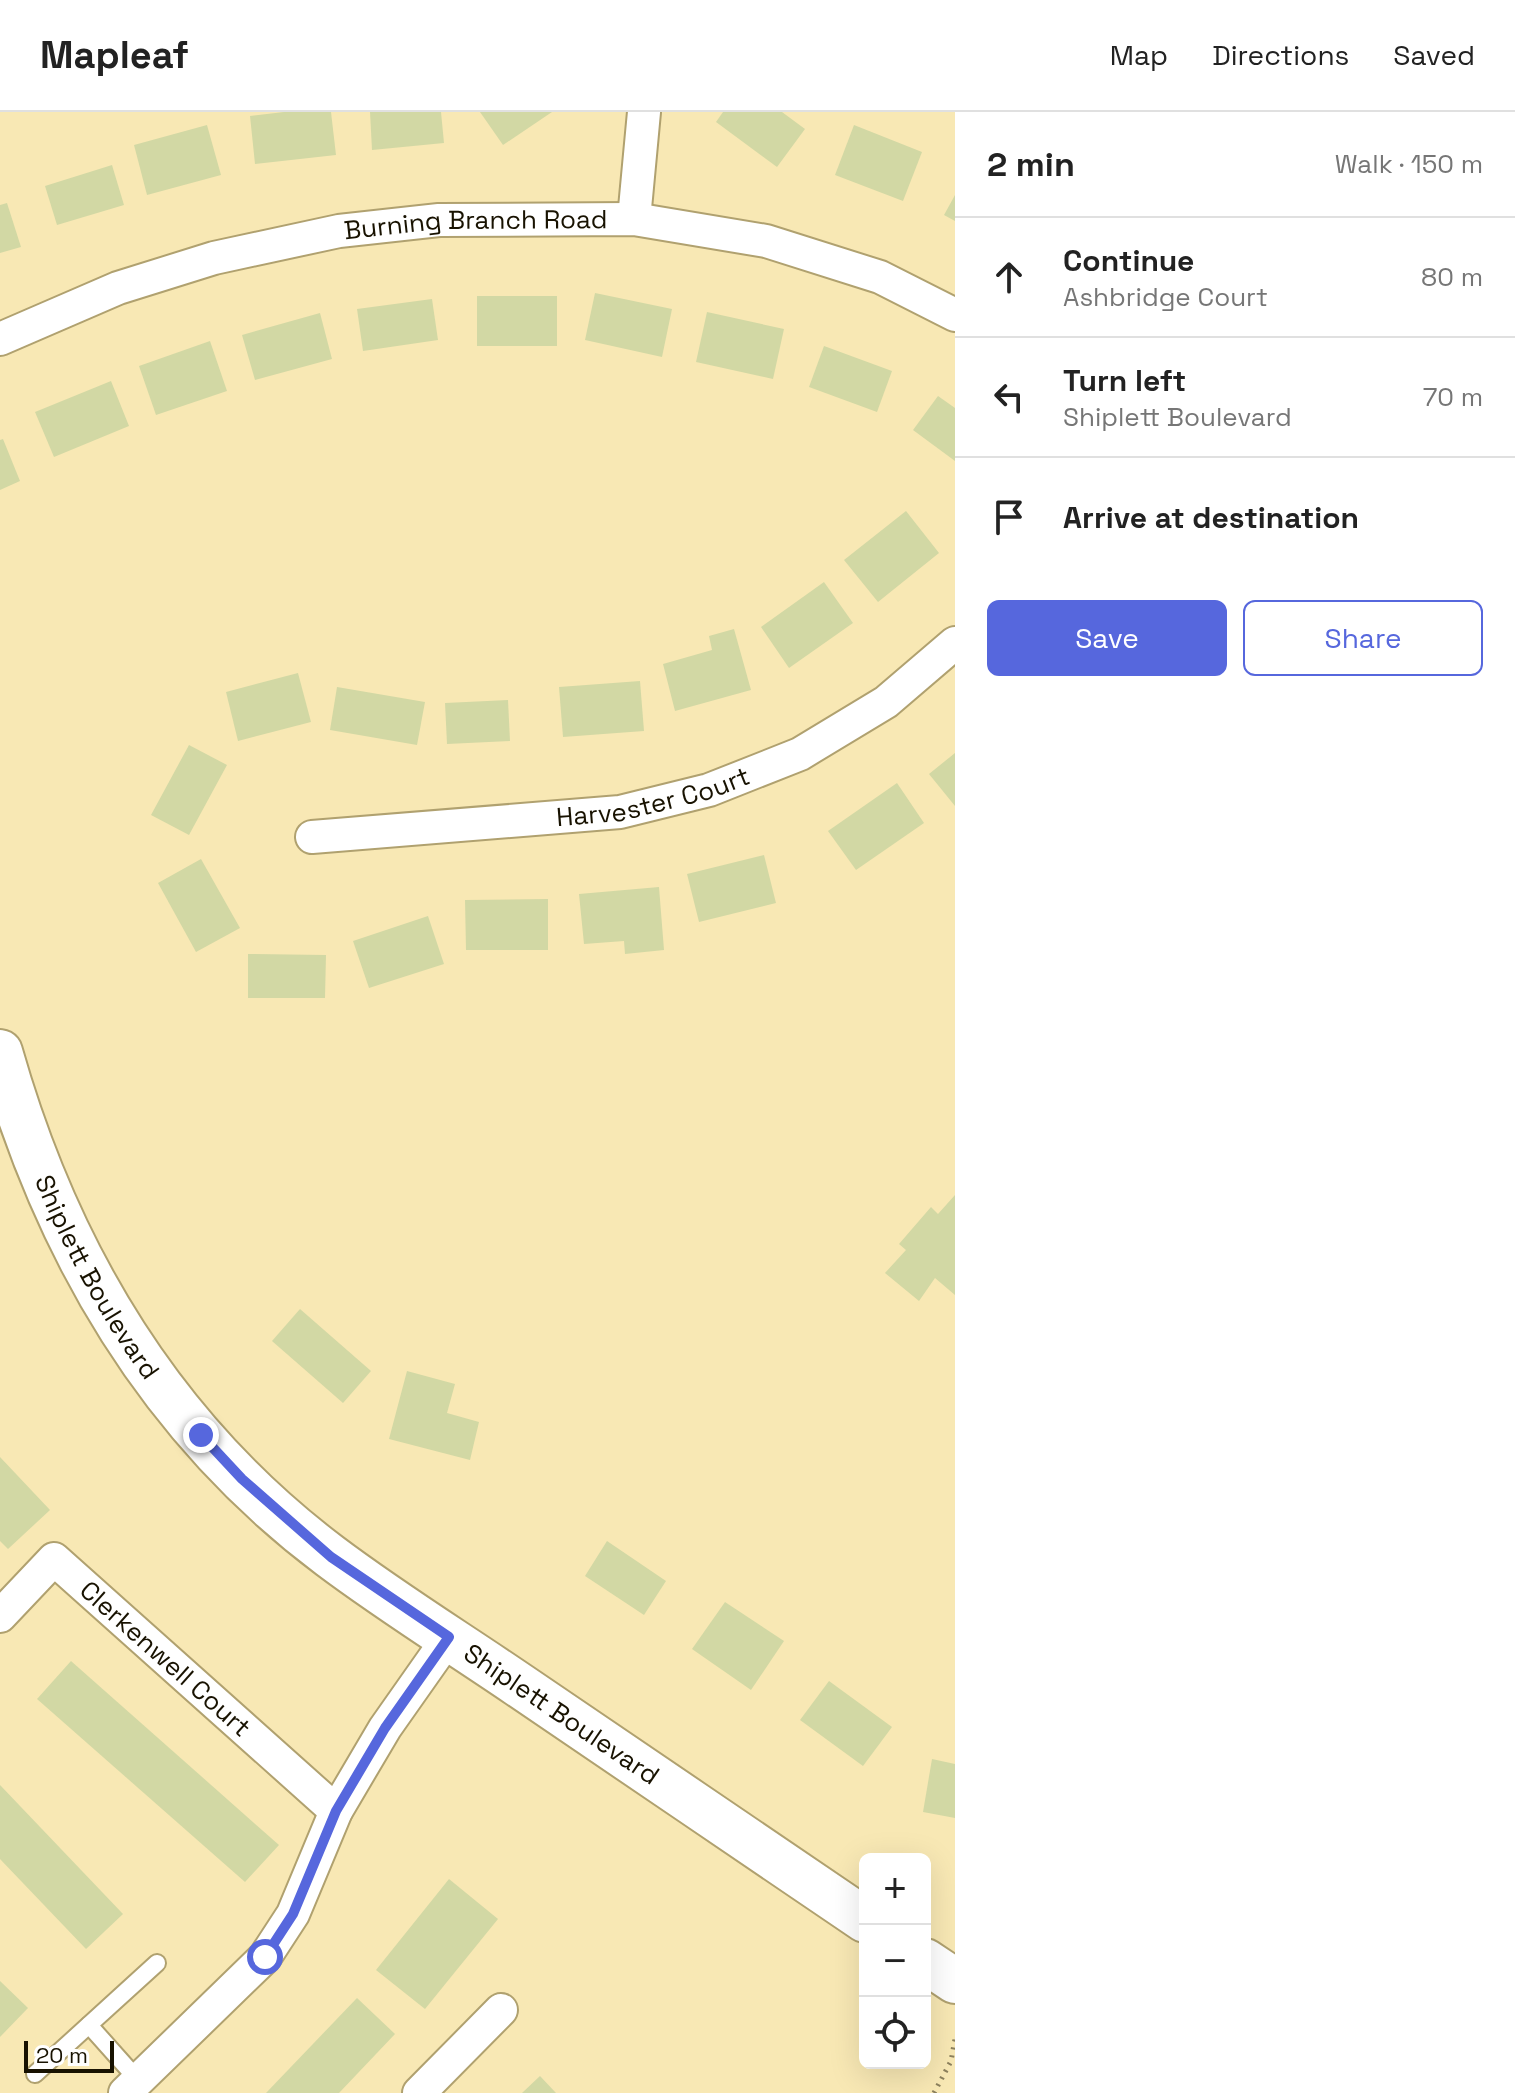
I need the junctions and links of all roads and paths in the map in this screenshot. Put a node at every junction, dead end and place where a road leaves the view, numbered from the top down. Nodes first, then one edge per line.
1 (644, 112) edge
2 (634, 219) junction
3 (955, 315) edge
4 (0, 339) edge
5 (955, 643) edge
6 (312, 837) dead end
7 (0, 1052) edge
8 (0, 1616) edge
9 (449, 1637) junction
10 (336, 1811) junction
11 (859, 1916) edge
12 (157, 1963) dead end
13 (931, 1965) edge
14 (955, 1981) edge
15 (501, 2010) dead end
16 (89, 2025) junction
17 (955, 2039) edge
18 (35, 2074) dead end
19 (132, 2087) edge
20 (419, 2093) edge
21 (934, 2093) edge

1 - 2 street
2 - 3 street, Burning Branch Road
2 - 4 street, Burning Branch Road
5 - 6 street, Harvester Court
7 - 9 street, Shiplett Boulevard
8 - 10 street, Clerkenwell Court
9 - 10 street
9 - 11 street, Shiplett Boulevard
10 - 19 street
12 - 16 lane
13 - 14 street
15 - 20 street
16 - 18 lane
16 - 19 lane
17 - 21 path

